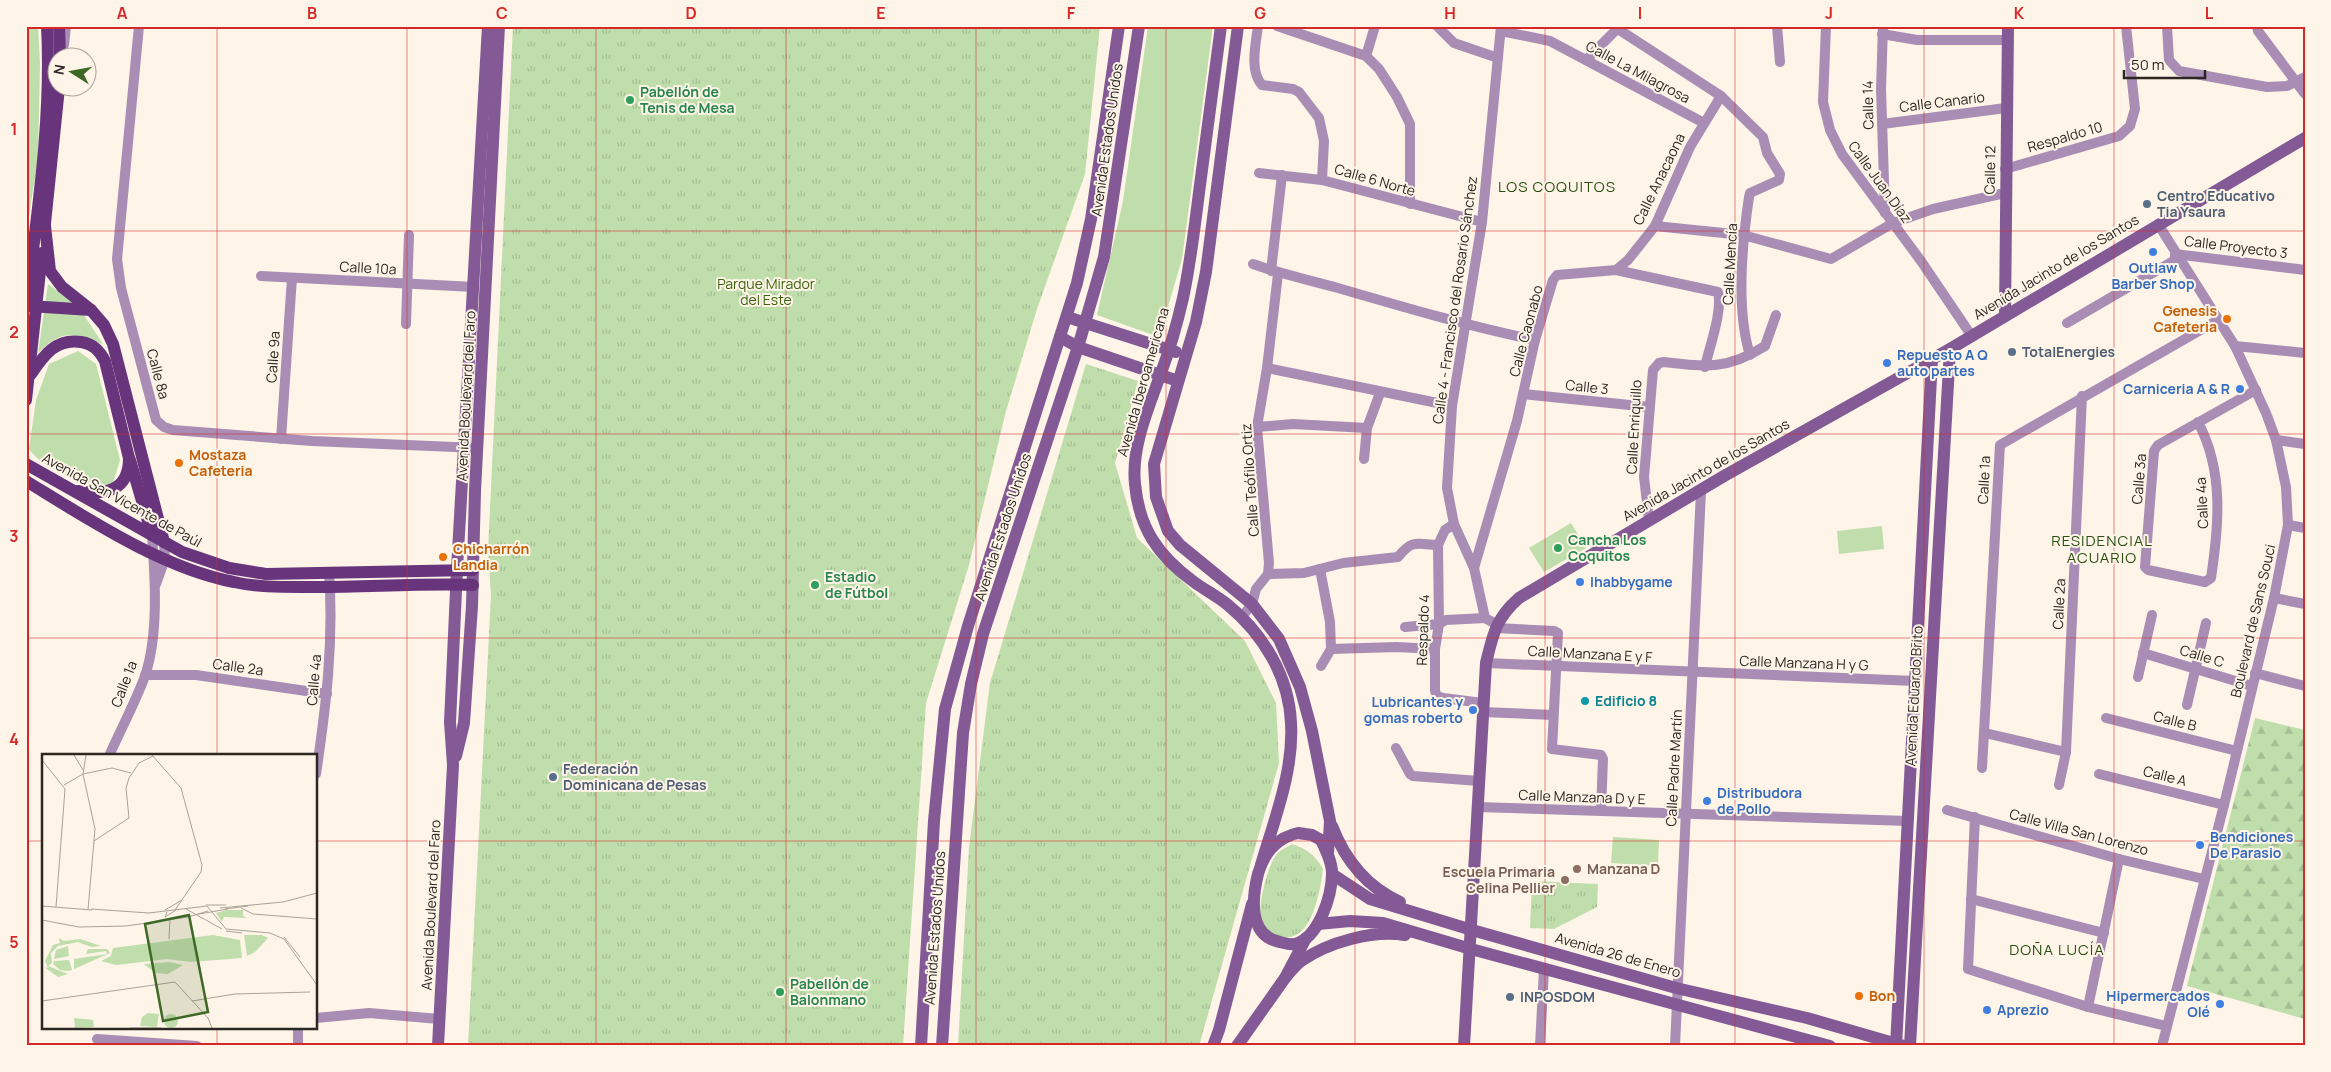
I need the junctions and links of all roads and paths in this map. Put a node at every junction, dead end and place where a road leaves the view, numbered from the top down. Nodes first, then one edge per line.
1 (47, 26) edge
2 (59, 26) edge
3 (66, 26) edge
4 (139, 26) edge
5 (488, 26) edge
6 (499, 26) edge
7 (1119, 26) edge
8 (1139, 26) edge
9 (1221, 26) edge
10 (1238, 26) edge
11 (1258, 26) edge
12 (1277, 26) edge
13 (1375, 26) edge
14 (1437, 26) edge
15 (1777, 26) edge
16 (1826, 26) edge
17 (2008, 26) edge
18 (2126, 26) edge
19 (2167, 26) edge
20 (2257, 26) edge
21 (1619, 28) edge
22 (1501, 29) edge
23 (1882, 30) edge
24 (2007, 40) junction
25 (60, 48) edge
26 (63, 48) edge
27 (1366, 56) junction
28 (1498, 58) junction
29 (1586, 60) junction
30 (1780, 62) dead end
31 (2300, 80) edge
32 (2305, 94) edge
33 (1721, 96) junction
34 (58, 98) edge
35 (2006, 108) junction
36 (1704, 122) junction
37 (1882, 124) junction
38 (488, 131) junction
39 (2305, 138) edge
40 (2005, 169) junction
41 (1260, 173) dead end
42 (1282, 175) junction
43 (1322, 180) junction
44 (2004, 193) junction
45 (1410, 204) junction
46 (1885, 213) junction
47 (1482, 222) junction
48 (1893, 223) junction
49 (2158, 224) junction
50 (45, 226) junction
51 (1655, 226) junction
52 (409, 235) dead end
53 (1743, 235) junction
54 (2175, 254) junction
55 (1253, 264) dead end
56 (1616, 270) junction
57 (2305, 270) edge
58 (1274, 272) junction
59 (261, 276) dead end
60 (292, 278) junction
61 (407, 284) junction
62 (474, 287) junction
63 (30, 306) edge
64 (91, 310) junction
65 (1776, 315) dead end
66 (2005, 315) junction
67 (1067, 316) junction
68 (2218, 320) junction
69 (1086, 323) junction
70 (2067, 323) dead end
71 (406, 324) dead end
72 (1464, 325) junction
73 (1971, 335) junction
74 (1060, 337) junction
75 (1535, 340) junction
76 (2235, 346) junction
77 (1078, 347) junction
78 (1950, 349) junction
79 (1169, 350) junction
80 (2305, 353) edge
81 (1186, 355) junction
82 (1750, 355) junction
83 (1932, 359) junction
84 (1705, 367) junction
85 (1267, 368) junction
86 (1161, 374) junction
87 (29, 376) junction
88 (1178, 381) junction
89 (2256, 390) junction
90 (1380, 393) junction
91 (1523, 394) junction
92 (2082, 396) junction
93 (26, 400) edge
94 (1452, 406) junction
95 (1649, 407) junction
96 (2198, 422) junction
97 (1257, 427) junction
98 (1367, 428) junction
99 (282, 439) junction
100 (2276, 440) junction
101 (2305, 444) edge
102 (464, 448) junction
103 (478, 448) junction
104 (129, 458) junction
105 (1364, 459) dead end
106 (26, 464) edge
107 (26, 481) edge
108 (70, 490) junction
109 (1701, 491) junction
110 (1649, 520) junction
111 (1454, 524) junction
112 (2288, 526) junction
113 (2305, 528) edge
114 (152, 535) junction
115 (164, 542) junction
116 (1438, 545) junction
117 (153, 553) junction
118 (165, 559) junction
119 (1474, 568) junction
120 (457, 569) junction
121 (1320, 569) junction
122 (473, 570) junction
123 (329, 574) junction
124 (1268, 574) junction
125 (2205, 582) joint
126 (457, 585) junction
127 (473, 585) junction
128 (330, 587) junction
129 (154, 590) junction
130 (2274, 598) junction
131 (1252, 604) junction
132 (2305, 604) edge
133 (2152, 615) dead end
134 (1241, 618) junction
135 (1492, 623) junction
136 (1439, 624) junction
137 (2206, 624) dead end
138 (1405, 627) dead end
139 (1331, 649) junction
140 (1435, 649) junction
141 (2143, 654) junction
142 (1486, 662) junction
143 (1321, 666) dead end
144 (1555, 666) junction
145 (2196, 668) junction
146 (1692, 673) junction
147 (2255, 673) junction
148 (145, 675) junction
149 (2138, 677) dead end
150 (1915, 681) junction
151 (2252, 686) junction
152 (2305, 686) edge
153 (327, 694) junction
154 (2187, 705) dead end
155 (1482, 707) junction
156 (1553, 715) junction
157 (2106, 718) dead end
158 (1985, 733) junction
159 (1396, 748) dead end
160 (2237, 751) junction
161 (2066, 752) junction
162 (110, 754) edge
163 (318, 759) edge
164 (453, 765) junction
165 (1982, 768) dead end
166 (2099, 774) dead end
167 (1479, 781) junction
168 (2058, 785) dead end
169 (2224, 805) junction
170 (1477, 807) junction
171 (1947, 810) dead end
172 (1601, 811) junction
173 (1686, 814) junction
174 (1975, 817) junction
175 (1330, 821) junction
176 (1908, 822) junction
177 (1328, 854) junction
178 (2119, 859) junction
179 (1261, 865) junction
180 (1332, 874) junction
181 (2204, 879) junction
182 (1971, 899) junction
183 (1253, 901) junction
184 (1432, 916) junction
185 (1318, 924) junction
186 (1472, 930) junction
187 (2104, 933) junction
188 (1306, 938) junction
189 (1437, 939) junction
190 (1471, 949) junction
191 (1544, 968) junction
192 (1285, 978) junction
193 (1676, 988) junction
194 (1677, 1004) junction
195 (2088, 1007) junction
196 (318, 1018) edge
197 (439, 1019) junction
198 (2166, 1026) junction
199 (298, 1030) edge
200 (98, 1042) edge
201 (1899, 1045) edge
202 (196, 1046) edge
203 (298, 1046) edge
204 (438, 1046) edge
205 (921, 1046) edge
206 (942, 1046) edge
207 (1213, 1046) edge
208 (1237, 1046) edge
209 (1464, 1046) edge
210 (1540, 1046) edge
211 (1675, 1046) edge
212 (1830, 1046) edge
213 (1910, 1046) edge
214 (2162, 1046) edge

1 - 63 main road
2 - 25 main road
3 - 26 street
4 - 99 street, Calle 8a
5 - 38 street, Avenida Boulevard del Faro
6 - 38 street, Avenida Boulevard del Faro
7 - 67 street, Avenida Estados Unidos
8 - 69 street, Avenida Estados Unidos
9 - 79 street, Avenida Iberoamericana
10 - 81 street
11 - 43 street
12 - 27 street
13 - 27 street
14 - 28 street
15 - 30 street
16 - 46 street, Calle Juan Díaz
17 - 24 street, Calle 12
18 - 40 street, Respaldo 10
19 - 31 street
20 - 31 street
21 - 29 street
21 - 33 street, Calle Mencía
22 - 28 street, Calle 4 - Francisco del Rosario Sánchez
22 - 29 street, Calle La Milagrosa
23 - 24 street
23 - 37 street, Calle 14
24 - 35 street, Calle 12
27 - 45 street
28 - 47 street, Calle 4 - Francisco del Rosario Sánchez
29 - 36 street, Calle La Milagrosa
31 - 32 street
33 - 36 street, Calle Anacaona
33 - 53 street, Calle Mencía
34 - 50 main road
35 - 37 street, Calle Canario
35 - 40 street, Calle 12
36 - 51 street, Calle Anacaona
37 - 46 street, Calle 14
38 - 62 street, Avenida Boulevard del Faro
38 - 103 street, Avenida Boulevard del Faro
39 - 49 street, Avenida Jacinto de los Santos
40 - 44 street, Calle 12
41 - 42 street, Calle 6 Norte
42 - 43 street, Calle 6 Norte
42 - 58 street, Calle Teófilo Ortiz
43 - 45 street, Calle 6 Norte
44 - 48 street
44 - 66 street, Calle 12
45 - 47 street, Calle 6 Norte
46 - 48 street, Calle Juan Díaz
47 - 72 street, Calle 4 - Francisco del Rosario Sánchez
48 - 53 street
48 - 73 street, Calle Juan Díaz
49 - 54 street, Boulevard de Sans Souci
49 - 66 street, Avenida Jacinto de los Santos
50 - 63 main road
50 - 64 main road
51 - 53 street
51 - 56 street, Calle Anacaona
52 - 61 street
53 - 82 street, Calle Mencía
54 - 57 street, Calle Proyecto 3
54 - 68 street, Boulevard de Sans Souci
54 - 70 street, Calle Proyecto 3
55 - 58 street
56 - 75 street, Calle Caonabo
56 - 84 street, Calle Caonabo
58 - 72 street
58 - 85 street, Calle Teófilo Ortiz
59 - 60 street, Calle 10a
60 - 61 street, Calle 10a
60 - 99 street, Calle 9a
61 - 62 street, Calle 10a
61 - 71 street
62 - 102 street, Avenida Boulevard del Faro
63 - 64 main road
63 - 87 main road
64 - 115 main road
65 - 82 street, Calle Enriquillo
66 - 73 street, Avenida Jacinto de los Santos
67 - 69 street
67 - 74 street, Avenida Estados Unidos
68 - 76 street, Boulevard de Sans Souci
68 - 92 street, Calle 1a
69 - 77 street, Avenida Estados Unidos
69 - 79 street
72 - 75 street
72 - 94 street, Calle 4 - Francisco del Rosario Sánchez
73 - 78 street, Avenida Jacinto de los Santos
74 - 77 street
74 - 205 street, Avenida Estados Unidos
75 - 91 street, Calle Caonabo
76 - 80 street
76 - 89 street, Boulevard de Sans Souci
77 - 86 street
77 - 206 street, Avenida Estados Unidos
78 - 83 street, Avenida Jacinto de los Santos
78 - 213 street, Avenida Eduardo Brito
79 - 81 street
79 - 86 street, Avenida Iberoamericana
81 - 88 street
82 - 84 street, Calle Enriquillo
83 - 109 street, Avenida Jacinto de los Santos
83 - 150 street, Avenida Eduardo Brito
84 - 95 street, Calle Enriquillo
85 - 90 street
85 - 97 street, Calle Teófilo Ortiz
86 - 88 street
86 - 134 street, Avenida Iberoamericana
87 - 93 main road
87 - 104 main road
88 - 131 street
89 - 96 street, Calle 3a
89 - 100 street, Boulevard de Sans Souci
90 - 94 street
90 - 98 street
91 - 95 street, Calle 3
91 - 119 street, Calle Caonabo
92 - 158 street, Calle 1a
92 - 161 street, Calle 2a
94 - 111 street, Calle 4 - Francisco del Rosario Sánchez
95 - 110 street, Calle Enriquillo
96 - 125 street, Calle 4a
96 - 125 street, Calle 3a
97 - 98 street
97 - 124 street, Calle Teófilo Ortiz
98 - 105 street
99 - 102 street, Calle 8a
100 - 101 street
100 - 112 street, Boulevard de Sans Souci
102 - 103 street, Calle 8a
102 - 120 street, Avenida Boulevard del Faro
103 - 122 street, Avenida Boulevard del Faro
104 - 108 main road
104 - 114 main road
106 - 108 main road, Avenida San Vicente de Paúl
107 - 117 main road, Avenida San Vicente de Paúl
108 - 114 main road, Avenida San Vicente de Paúl
109 - 110 street, Avenida Jacinto de los Santos
109 - 146 street, Calle Padre Martín
110 - 135 street, Avenida Jacinto de los Santos
111 - 116 street
111 - 119 street, Calle 4 - Francisco del Rosario Sánchez
112 - 113 street
112 - 130 street, Boulevard de Sans Souci
114 - 115 main road, Avenida San Vicente de Paúl
114 - 117 street, Calle 1a
115 - 118 street, Calle 1a
115 - 123 main road, Avenida San Vicente de Paúl
116 - 121 street
116 - 136 street, Respaldo 4
117 - 118 main road, Avenida San Vicente de Paúl
117 - 129 street, Calle 1a
118 - 128 main road, Avenida San Vicente de Paúl
118 - 129 street, Calle 1a
119 - 135 street, Calle 4 - Francisco del Rosario Sánchez
120 - 122 main road, Avenida San Vicente de Paúl
120 - 123 main road, Avenida San Vicente de Paúl
120 - 126 street, Avenida Boulevard del Faro
121 - 124 street
121 - 139 street
122 - 127 street, Avenida Boulevard del Faro
123 - 128 street, Calle 4a
124 - 131 street
126 - 127 main road, Avenida San Vicente de Paúl
126 - 128 main road, Avenida San Vicente de Paúl
126 - 164 street, Avenida Boulevard del Faro
127 - 164 street, Avenida Boulevard del Faro
128 - 153 street, Calle 4a
129 - 148 street, Calle 1a
130 - 132 street
130 - 147 street, Boulevard de Sans Souci
131 - 134 street
131 - 175 street
133 - 141 street
134 - 179 street, Avenida Iberoamericana
135 - 136 street
135 - 142 street, Avenida Jacinto de los Santos
135 - 144 street
136 - 138 street
136 - 140 street, Respaldo 4
137 - 145 street
139 - 140 street
139 - 143 street
140 - 155 street, Respaldo 4
141 - 145 street, Calle C
141 - 149 street
142 - 144 street, Calle Manzana E y F
142 - 155 street, Avenida Jacinto de los Santos
144 - 146 street, Calle Manzana E y F
144 - 156 street
145 - 151 street, Calle C
145 - 154 street
146 - 150 street, Calle Manzana H y G
146 - 173 street, Calle Padre Martín
147 - 151 street, Boulevard de Sans Souci
147 - 152 street
148 - 153 street, Calle 2a
148 - 162 street, Calle 1a
150 - 176 street, Avenida Eduardo Brito
151 - 160 street, Boulevard de Sans Souci
153 - 163 street, Calle 4a
155 - 156 street
155 - 167 street, Avenida Jacinto de los Santos
156 - 172 street
157 - 160 street, Calle B
158 - 161 street
158 - 165 street, Calle 1a
159 - 167 street
160 - 169 street, Boulevard de Sans Souci
161 - 168 street, Calle 2a
164 - 197 street, Avenida Boulevard del Faro
166 - 169 street, Calle A
167 - 170 street, Avenida Jacinto de los Santos
169 - 181 street, Boulevard de Sans Souci
170 - 172 street, Calle Manzana D y E
170 - 186 street, Avenida Jacinto de los Santos
171 - 174 street, Calle Villa San Lorenzo
172 - 173 street, Calle Manzana D y E
173 - 176 street, Calle Manzana D y E
173 - 193 street, Calle Padre Martín
174 - 178 street, Calle Villa San Lorenzo
174 - 182 street
175 - 177 street
175 - 184 street
176 - 201 street, Avenida Eduardo Brito
177 - 179 street
177 - 180 street
178 - 181 street, Calle Villa San Lorenzo
178 - 187 street
179 - 183 street
180 - 184 street, Avenida 26 de Enero
180 - 185 street
181 - 198 street, Boulevard de Sans Souci
182 - 187 street
182 - 195 street
183 - 188 street
183 - 207 street
184 - 186 street, Avenida 26 de Enero
185 - 188 street
185 - 189 street
186 - 190 street, Avenida Jacinto de los Santos
186 - 193 street, Avenida 26 de Enero
187 - 195 street
188 - 192 street
189 - 190 street
189 - 192 street
190 - 191 street
190 - 209 street, Avenida Jacinto de los Santos
191 - 194 street
191 - 210 street
192 - 208 street
193 - 194 street, Calle Padre Martín
193 - 201 street, Avenida 26 de Enero
194 - 211 street, Calle Padre Martín
194 - 212 street
195 - 198 street
196 - 197 street
197 - 204 street, Avenida Boulevard del Faro
198 - 214 street, Boulevard de Sans Souci
199 - 203 street
200 - 202 street

